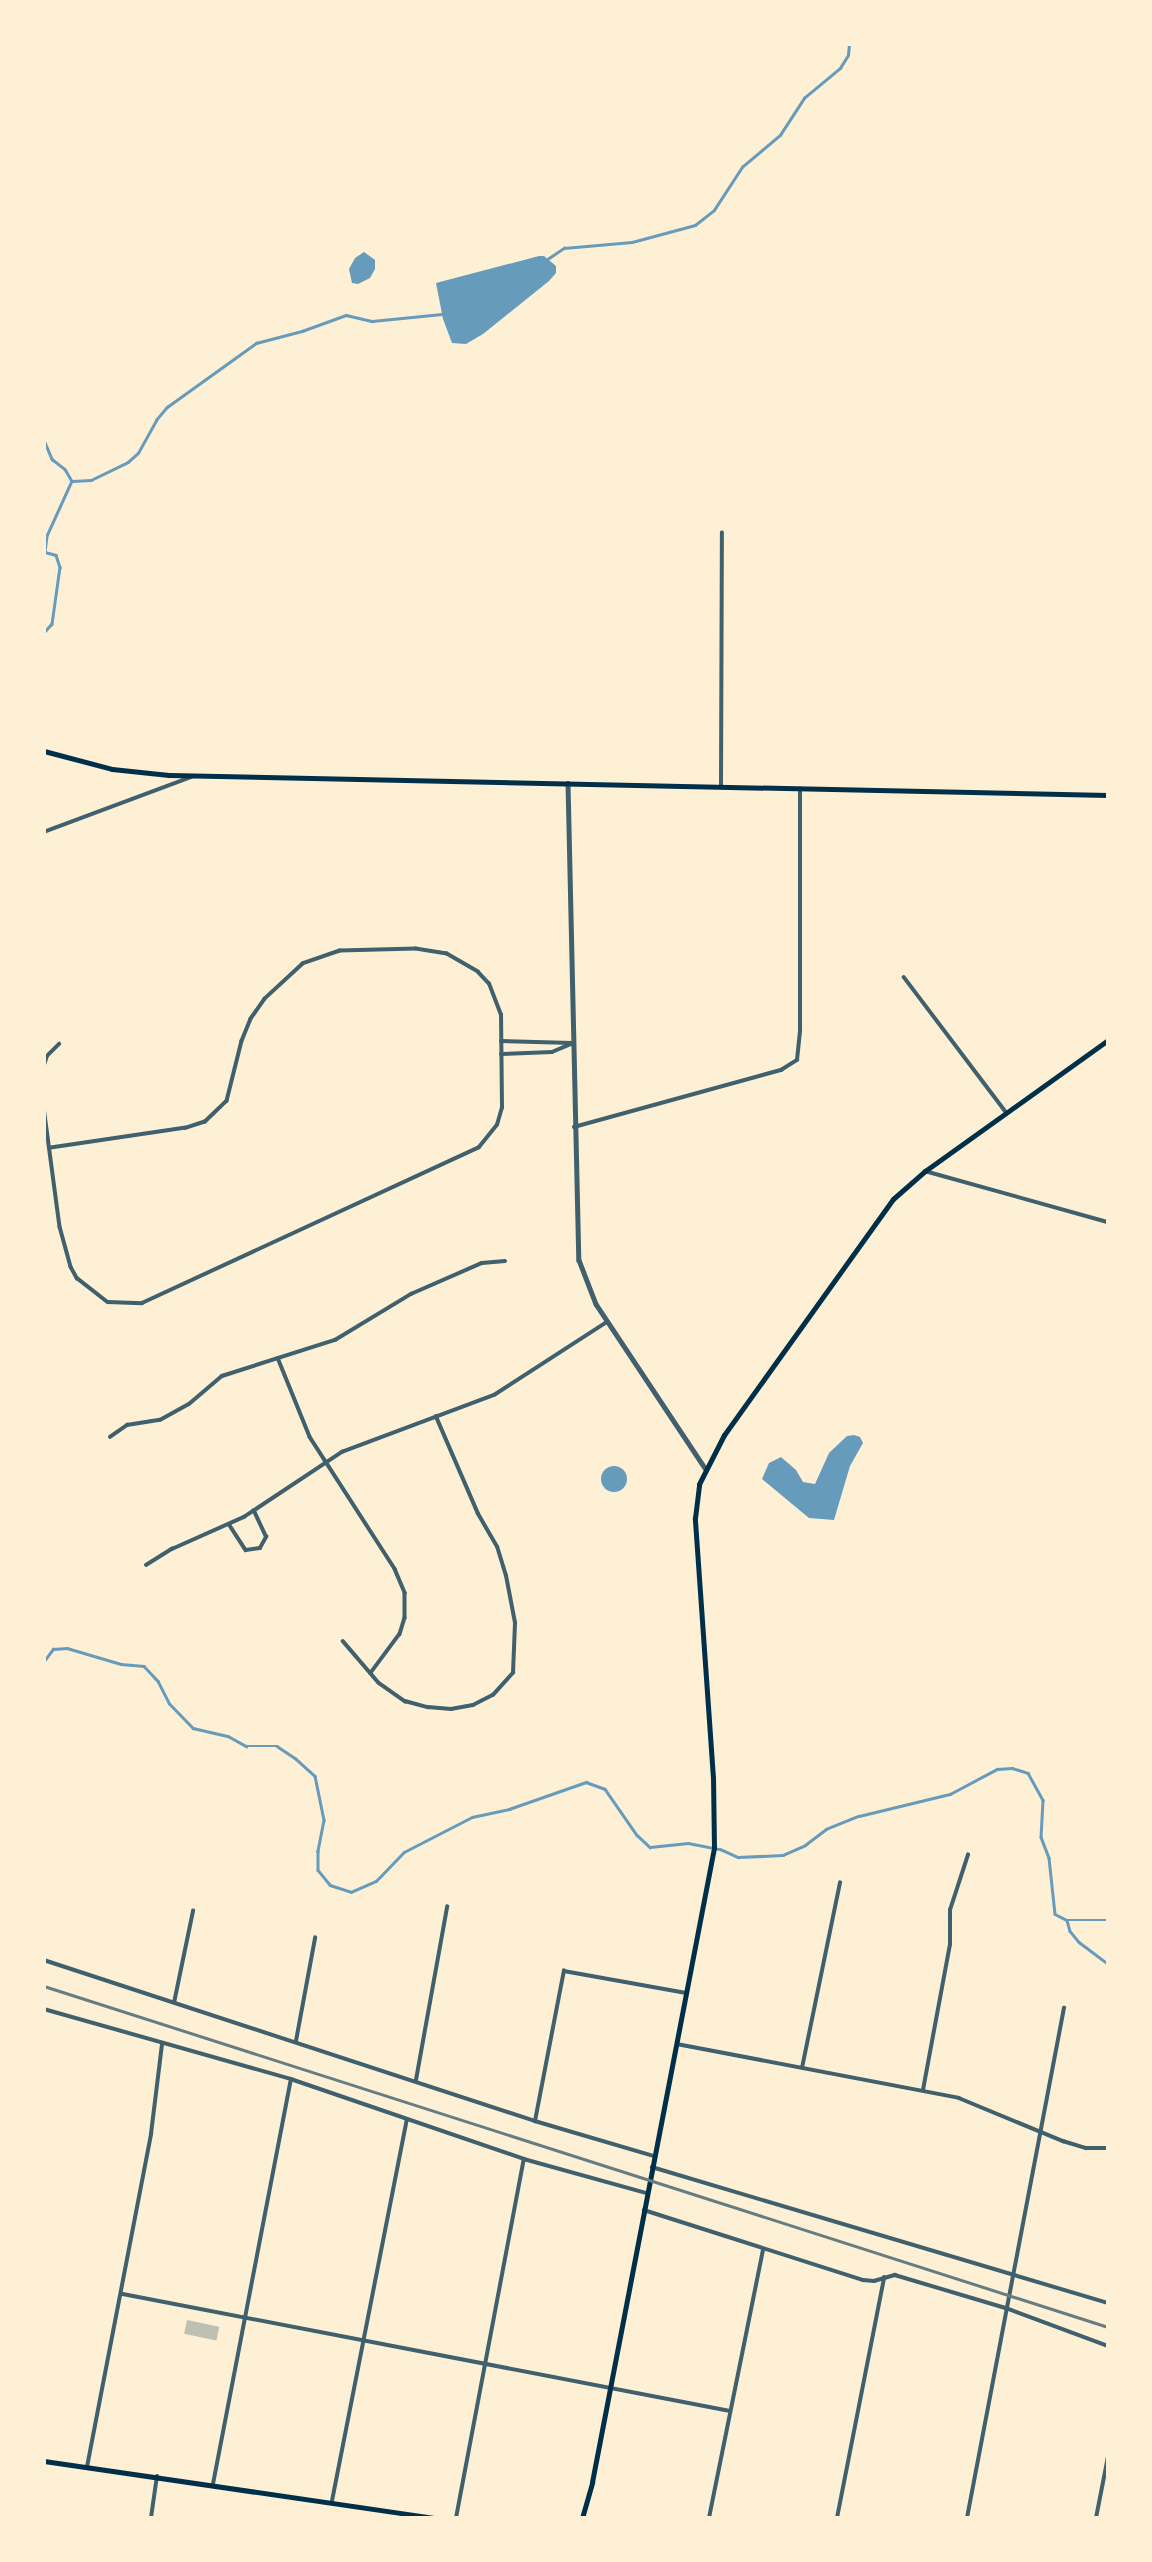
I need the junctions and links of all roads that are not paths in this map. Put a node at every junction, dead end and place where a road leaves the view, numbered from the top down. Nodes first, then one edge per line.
1 (722, 533) dead end
2 (45, 751) edge
3 (193, 776) junction
4 (568, 783) junction
5 (721, 787) junction
6 (800, 789) junction
7 (1108, 795) edge
8 (44, 832) edge
9 (904, 977) dead end
10 (1108, 1040) edge
11 (501, 1041) junction
12 (573, 1043) junction
13 (59, 1044) dead end
14 (501, 1054) junction
15 (44, 1065) edge
16 (44, 1107) edge
17 (1007, 1113) junction
18 (574, 1127) junction
19 (51, 1148) junction
20 (925, 1171) junction
21 (1108, 1222) edge
22 (505, 1261) dead end
23 (607, 1322) junction
24 (278, 1358) junction
25 (436, 1417) junction
26 (110, 1437) dead end
27 (325, 1462) junction
28 (705, 1468) junction
29 (253, 1510) junction
30 (229, 1524) junction
31 (146, 1565) dead end
32 (343, 1641) dead end
33 (371, 1673) junction
34 (968, 1854) dead end
35 (840, 1883) dead end
36 (447, 1907) dead end
37 (193, 1911) dead end
38 (314, 1938) dead end
39 (44, 1960) edge
40 (686, 1993) junction
41 (174, 2003) junction
42 (1064, 2008) dead end
43 (44, 2009) edge
44 (296, 2041) junction
45 (162, 2043) junction
46 (676, 2044) junction
47 (802, 2068) junction
48 (291, 2079) junction
49 (416, 2080) junction
50 (923, 2090) junction
51 (407, 2120) junction
52 (535, 2121) junction
53 (1042, 2130) junction
54 (1108, 2148) edge
55 (654, 2156) junction
56 (524, 2160) junction
57 (652, 2167) junction
58 (647, 2193) junction
59 (643, 2210) junction
60 (763, 2249) junction
61 (1015, 2274) junction
62 (884, 2278) junction
63 (123, 2294) junction
64 (1108, 2303) edge
65 (1006, 2308) junction
66 (245, 2317) junction
67 (364, 2340) junction
68 (1108, 2346) edge
69 (484, 2363) junction
70 (610, 2388) junction
71 (730, 2411) junction
72 (1108, 2457) edge
73 (44, 2461) edge
74 (87, 2467) junction
75 (157, 2476) junction
76 (213, 2484) junction
77 (332, 2501) junction
78 (151, 2518) edge
79 (435, 2518) edge
80 (456, 2518) edge
81 (582, 2518) edge
82 (709, 2518) edge
83 (837, 2518) edge
84 (967, 2518) edge
85 (1096, 2518) edge

1 - 5 street
2 - 3 main road
3 - 4 main road
3 - 8 street
4 - 5 main road
4 - 12 street
5 - 6 main road
6 - 7 main road
6 - 18 street
9 - 17 street
10 - 17 main road
11 - 12 street
11 - 14 street
11 - 19 street
12 - 14 street
12 - 18 street
13 - 15 street
14 - 19 street
16 - 19 street
17 - 20 main road
18 - 23 street
20 - 21 street
20 - 28 main road
22 - 24 street
23 - 25 street
23 - 28 street
24 - 26 street
24 - 27 street
25 - 27 street
25 - 33 street
27 - 29 street
27 - 33 street
28 - 40 main road
29 - 30 street
29 - 30 street
30 - 31 street
32 - 33 street
34 - 50 street
35 - 47 street
36 - 49 street
37 - 41 street
38 - 44 street
39 - 41 street
40 - 46 main road
40 - 52 street
41 - 44 street
42 - 53 street
43 - 45 street
44 - 49 street
45 - 48 street
45 - 63 street
46 - 47 street
46 - 55 main road
47 - 50 street
48 - 51 street
48 - 66 street
49 - 52 street
50 - 53 street
51 - 56 street
51 - 67 street
52 - 55 street
53 - 54 street
53 - 61 street
55 - 57 main road
56 - 58 street
56 - 69 street
57 - 58 main road
57 - 61 street
58 - 59 main road
59 - 60 street
59 - 70 main road
60 - 62 street
60 - 71 street
61 - 64 street
61 - 65 street
62 - 65 street
62 - 83 street
63 - 66 street
63 - 74 street
65 - 68 street
65 - 84 street
66 - 67 street
66 - 76 street
67 - 69 street
67 - 77 street
69 - 70 street
69 - 80 street
70 - 71 street
70 - 81 main road
71 - 82 street
72 - 85 street
73 - 74 main road
74 - 75 main road
75 - 76 main road
75 - 78 street
76 - 77 main road
77 - 79 main road

